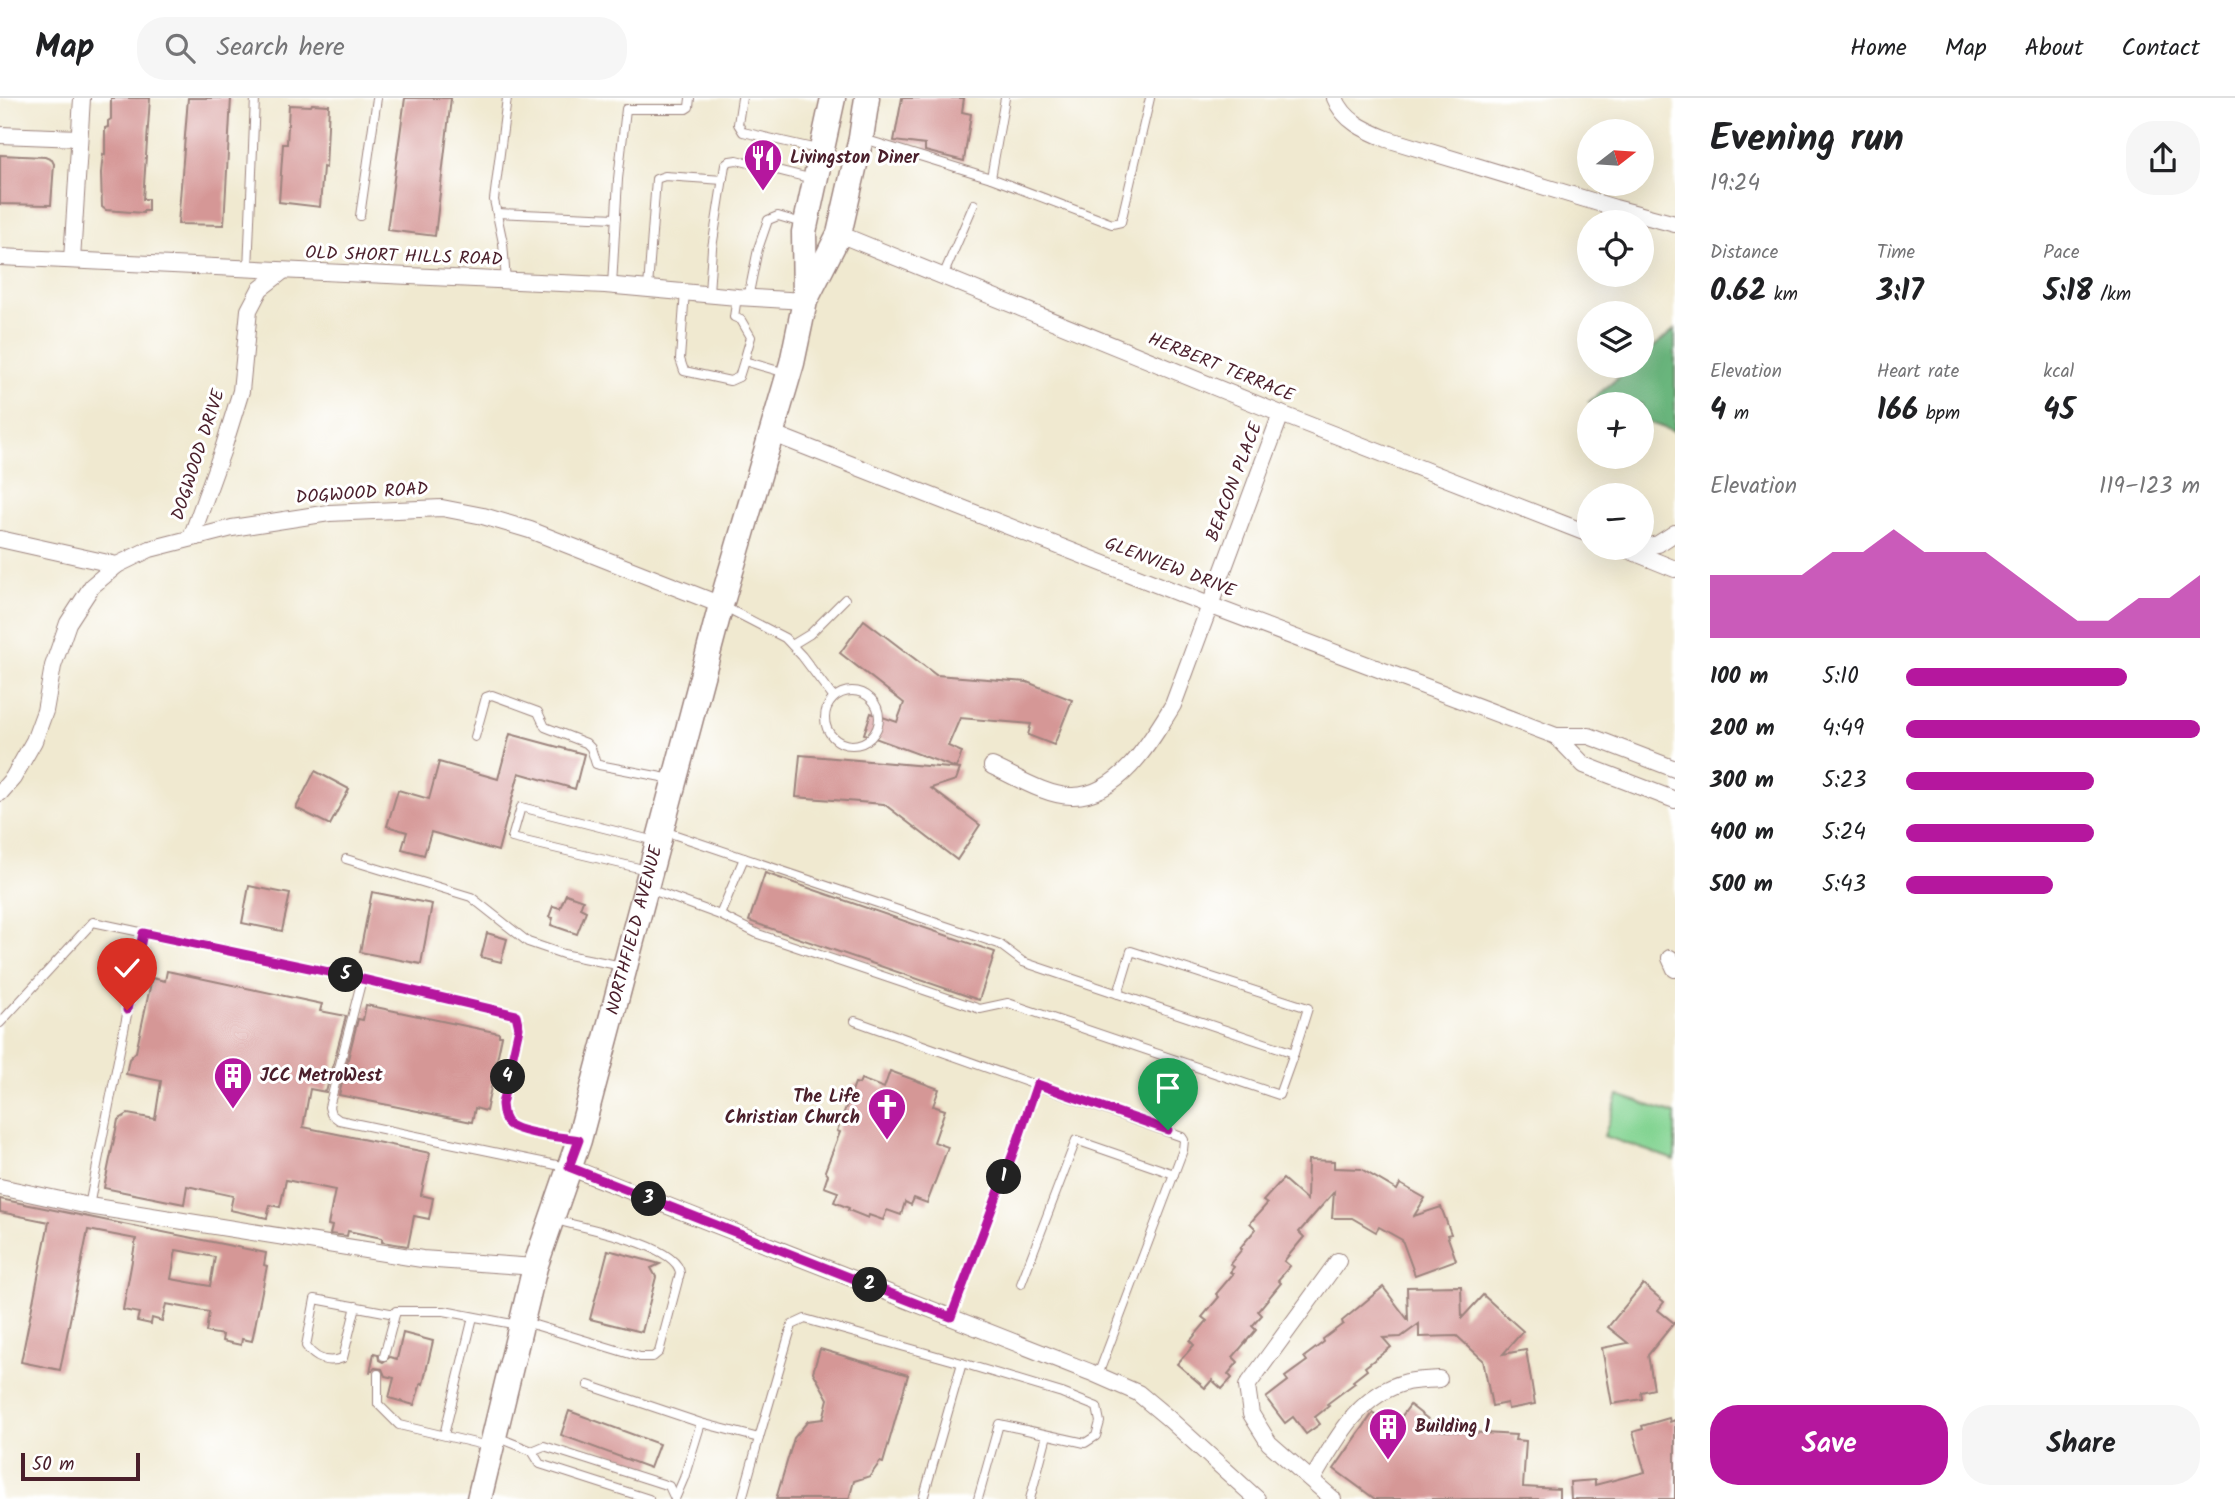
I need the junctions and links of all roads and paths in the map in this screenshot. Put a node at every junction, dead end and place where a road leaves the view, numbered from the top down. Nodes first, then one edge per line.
1 (82, 98) edge
2 (255, 98) edge
3 (377, 98) edge
4 (507, 98) edge
5 (628, 98) edge
6 (690, 98) edge
7 (742, 98) edge
8 (867, 98) edge
9 (1005, 98) edge
10 (1150, 98) edge
11 (1335, 98) edge
12 (626, 109) junction
13 (832, 109) edge
14 (0, 135) edge
15 (79, 138) junction
16 (861, 138) junction
17 (823, 150) junction
18 (991, 178) junction
19 (723, 180) junction
20 (816, 180) junction
21 (974, 204) dead end
22 (497, 213) junction
23 (360, 216) dead end
24 (616, 218) junction
25 (1675, 224) edge
26 (806, 225) junction
27 (839, 234) junction
28 (0, 257) edge
29 (72, 260) junction
30 (248, 270) junction
31 (282, 272) junction
32 (943, 276) junction
33 (506, 281) junction
34 (612, 286) junction
35 (648, 289) junction
36 (685, 291) junction
37 (709, 293) junction
38 (742, 297) junction
39 (805, 301) junction
40 (744, 361) junction
41 (790, 368) junction
42 (1281, 414) junction
43 (771, 433) junction
44 (1577, 529) edge
45 (1675, 533) edge
46 (191, 538) junction
47 (0, 539) edge
48 (1654, 545) edge
49 (1653, 560) edge
50 (117, 565) junction
51 (1675, 569) edge
52 (845, 599) dead end
53 (721, 605) junction
54 (1209, 605) junction
55 (792, 646) junction
56 (834, 697) junction
57 (1556, 736) junction
58 (475, 737) dead end
59 (992, 766) dead end
60 (1675, 769) edge
61 (675, 779) junction
62 (0, 793) edge
63 (1675, 800) edge
64 (660, 836) junction
65 (744, 858) junction
66 (346, 859) dead end
67 (649, 880) junction
68 (720, 915) junction
69 (143, 933) junction
70 (625, 967) junction
71 (362, 979) junction
72 (1118, 993) junction
73 (855, 1021) dead end
74 (0, 1023) edge
75 (1294, 1053) junction
76 (1037, 1084) junction
77 (579, 1140) junction
78 (569, 1167) junction
79 (1174, 1174) junction
80 (0, 1187) edge
81 (89, 1206) junction
82 (551, 1219) junction
83 (1338, 1261) dead end
84 (535, 1268) junction
85 (1021, 1284) dead end
86 (356, 1306) junction
87 (395, 1314) junction
88 (473, 1317) junction
89 (951, 1317) junction
90 (521, 1323) junction
91 (384, 1356) dead end
92 (962, 1363) junction
93 (378, 1374) dead end
94 (1098, 1375) junction
95 (1439, 1379) dead end
96 (588, 1385) dead end
97 (701, 1423) junction
98 (444, 1435) junction
99 (1046, 1435) junction
100 (759, 1438) junction
101 (493, 1441) junction
102 (532, 1451) junction
103 (1312, 1480) junction
104 (479, 1499) edge
105 (649, 1499) edge
106 (675, 1499) edge
107 (742, 1499) edge
108 (923, 1499) edge
109 (978, 1499) edge
110 (1030, 1499) edge
111 (1257, 1499) edge
112 (1333, 1499) edge

1 - 15 street
2 - 30 lane
3 - 23 lane
4 - 22 lane
5 - 12 lane
6 - 12 lane
7 - 17 lane
8 - 16 main road
9 - 18 lane
10 - 18 lane
11 - 25 street
12 - 24 lane
13 - 17 main road
13 - 27 main road
14 - 15 street
15 - 29 street
16 - 18 lane
16 - 27 main road
17 - 20 main road
19 - 20 lane
19 - 35 lane
19 - 37 lane
20 - 26 main road
21 - 32 lane
22 - 24 lane
22 - 33 lane
24 - 34 lane
26 - 38 lane
26 - 39 main road
27 - 32 street, HERBERT TERRACE
27 - 39 main road
28 - 29 street, OLD SHORT HILLS ROAD
29 - 30 street, OLD SHORT HILLS ROAD
30 - 31 street, OLD SHORT HILLS ROAD
31 - 33 street, OLD SHORT HILLS ROAD
31 - 46 street, DOGWOOD DRIVE
32 - 42 street, HERBERT TERRACE
33 - 34 street, OLD SHORT HILLS ROAD
34 - 35 street, OLD SHORT HILLS ROAD
35 - 36 street, OLD SHORT HILLS ROAD
36 - 37 street, OLD SHORT HILLS ROAD
36 - 40 lane
37 - 38 street, OLD SHORT HILLS ROAD
38 - 39 street, OLD SHORT HILLS ROAD
38 - 40 lane
39 - 41 main road, NORTHFIELD AVENUE
40 - 41 lane
41 - 43 main road, NORTHFIELD AVENUE
42 - 44 street, HERBERT TERRACE
42 - 54 street, BEACON PLACE
43 - 53 main road, NORTHFIELD AVENUE
43 - 54 street, GLENVIEW DRIVE
45 - 48 street
46 - 50 street, DOGWOOD ROAD
46 - 53 street, DOGWOOD ROAD
47 - 50 street
49 - 51 street
50 - 62 street
52 - 55 lane
53 - 55 lane
53 - 61 main road, NORTHFIELD AVENUE
54 - 57 street, GLENVIEW DRIVE
54 - 59 street, BEACON PLACE
55 - 56 lane
56 - 56 lane
57 - 60 street, GLENVIEW DRIVE
57 - 63 street, GLENVIEW DRIVE
58 - 61 lane
61 - 64 main road, NORTHFIELD AVENUE
64 - 65 lane
64 - 67 main road, NORTHFIELD AVENUE
64 - 67 lane
65 - 68 lane
65 - 72 lane
66 - 70 lane
67 - 68 lane
67 - 70 main road, NORTHFIELD AVENUE
68 - 75 lane
69 - 71 lane
69 - 74 lane
69 - 81 lane
70 - 77 main road, NORTHFIELD AVENUE
71 - 77 lane
71 - 78 lane
72 - 75 lane
72 - 75 lane
73 - 76 lane
76 - 79 lane
76 - 89 lane
77 - 78 main road, NORTHFIELD AVENUE
78 - 82 main road, NORTHFIELD AVENUE
78 - 89 street
79 - 85 lane
79 - 94 lane
80 - 81 street
81 - 84 street
82 - 84 main road, NORTHFIELD AVENUE
82 - 90 lane
83 - 103 street
84 - 90 main road, NORTHFIELD AVENUE
86 - 86 lane
86 - 87 lane
87 - 88 lane
87 - 91 lane
88 - 90 lane
88 - 98 lane
89 - 94 street
90 - 101 main road, NORTHFIELD AVENUE
92 - 99 lane
92 - 100 lane
92 - 108 lane
93 - 98 lane
94 - 111 street
95 - 103 street
96 - 97 lane
97 - 100 lane
97 - 106 lane
98 - 101 lane
99 - 109 lane
99 - 110 lane
100 - 107 lane
101 - 102 lane
101 - 104 main road, NORTHFIELD AVENUE
102 - 105 lane
102 - 106 lane
103 - 112 street

